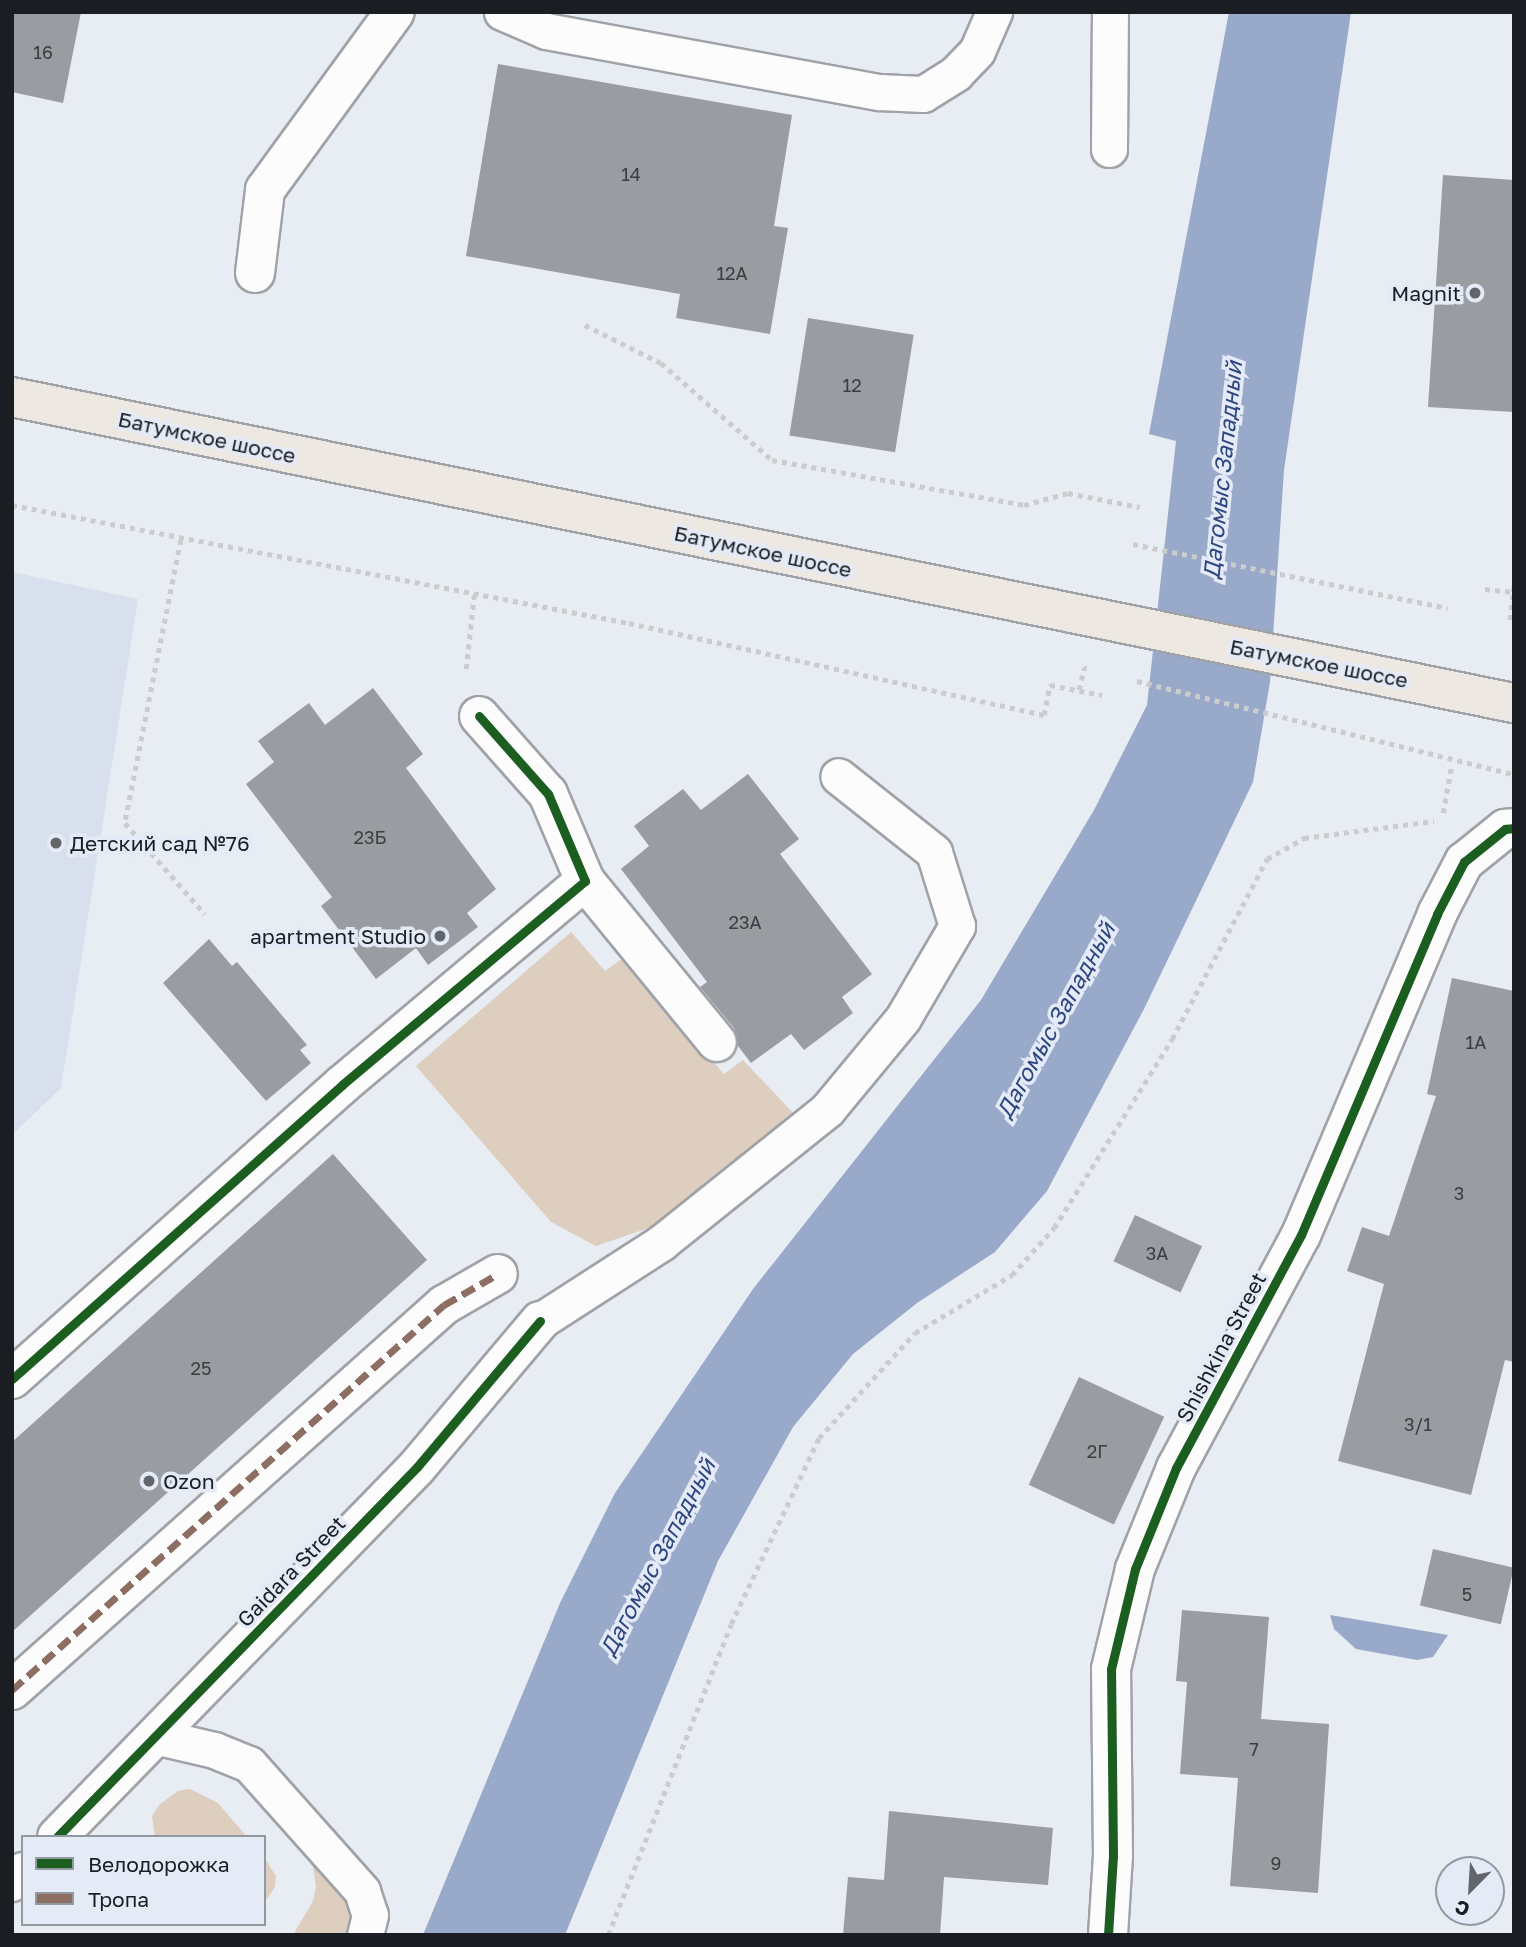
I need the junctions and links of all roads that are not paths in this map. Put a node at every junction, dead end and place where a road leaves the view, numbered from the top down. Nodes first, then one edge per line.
1 (395, 12) edge
2 (502, 12) edge
3 (994, 12) edge
4 (1110, 12) edge
5 (1109, 149) dead end
6 (255, 272) dead end
7 (12, 397) edge
8 (1514, 703) edge
9 (479, 716) road end
10 (838, 776) dead end
11 (1514, 828) edge
12 (585, 881) junction
13 (717, 1042) dead end
14 (498, 1274) dead end
15 (540, 1321) joint
16 (12, 1379) edge
17 (12, 1690) edge
18 (154, 1736) junction
19 (59, 1835) edge
20 (365, 1935) edge
21 (1108, 1935) edge

1 - 6 street
2 - 3 lane
4 - 5 lane
7 - 8 highway, Батумское шоссе
9 - 12 street
10 - 15 lane
11 - 21 street, Shishkina Street
12 - 13 street
12 - 16 street
14 - 17 street
15 - 18 street, Gaidara Street
18 - 19 street, Gaidara Street
18 - 20 lane

